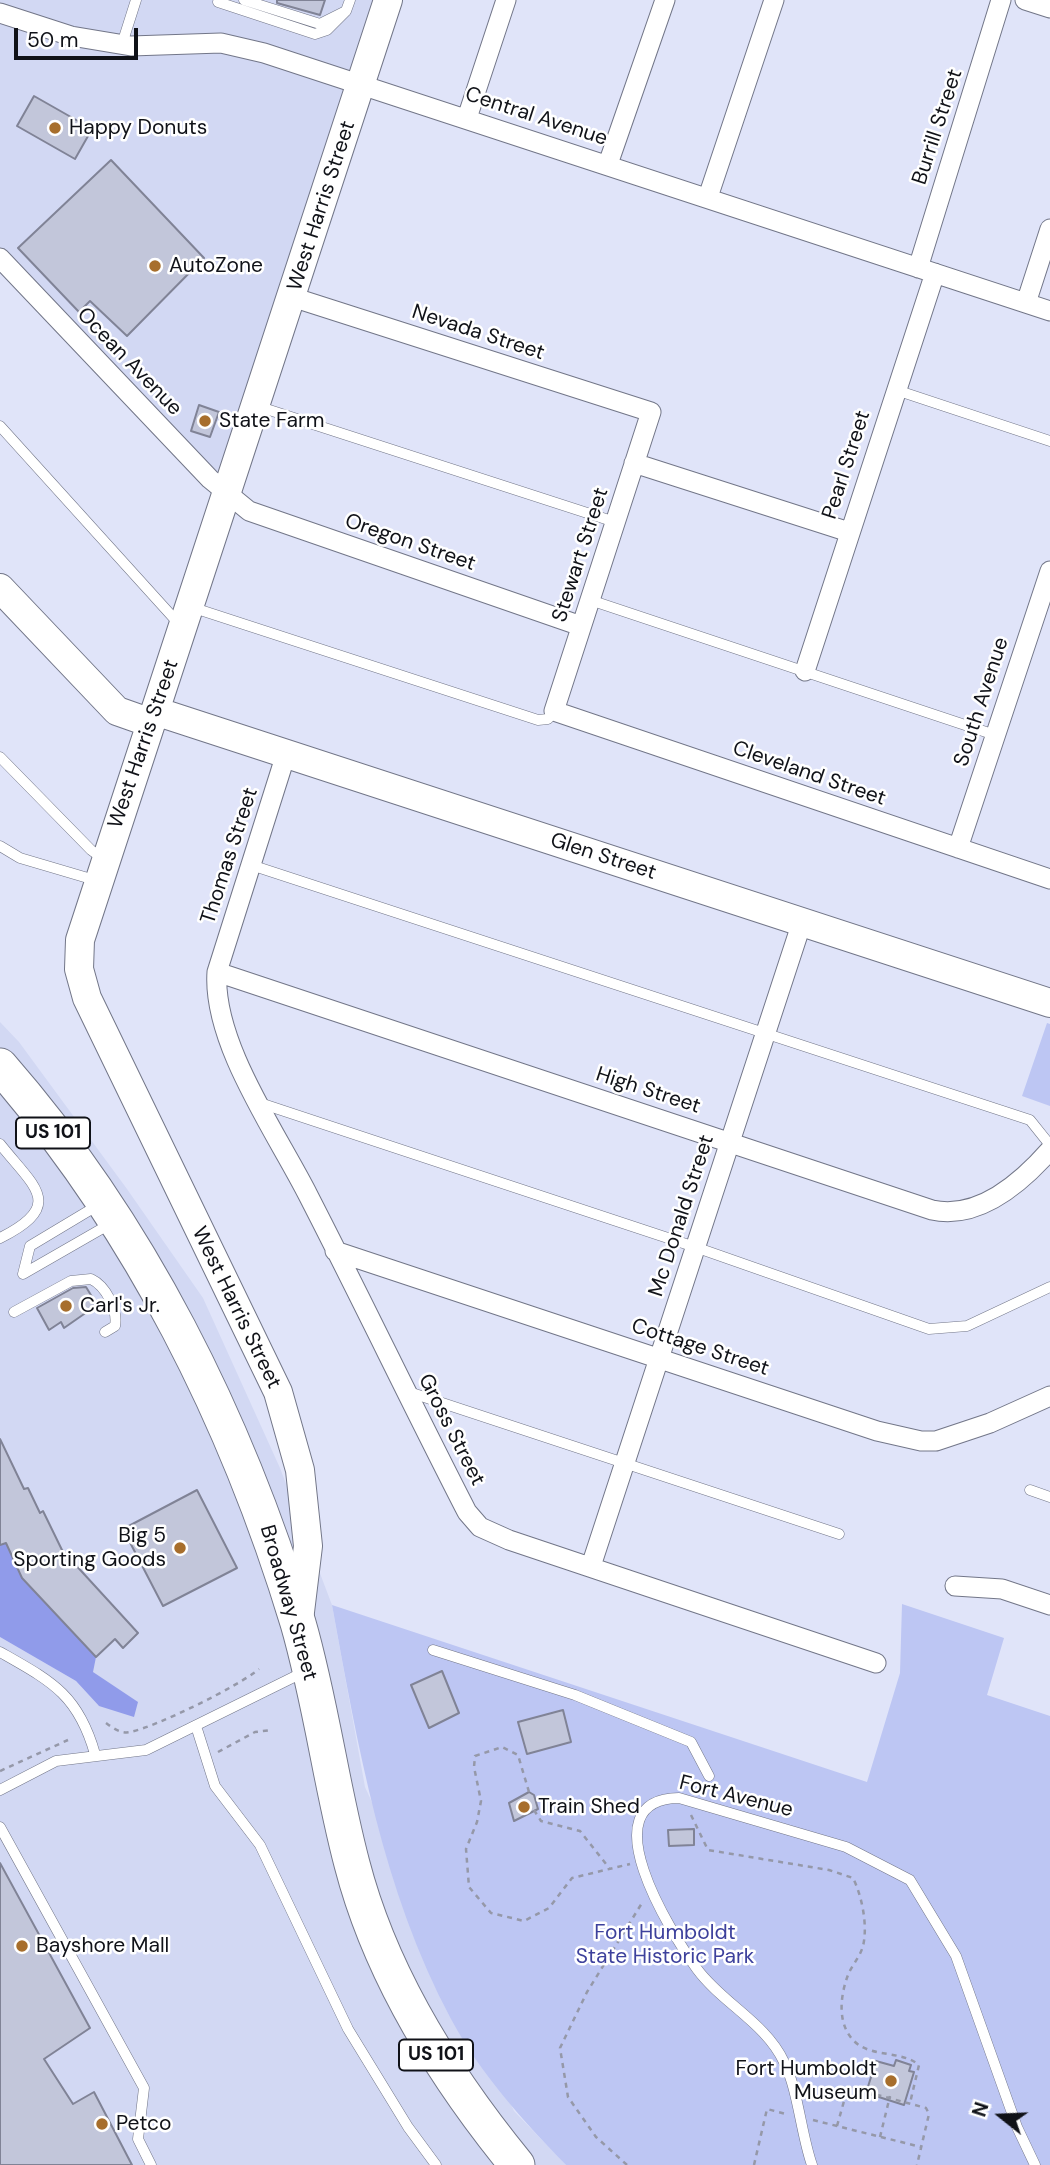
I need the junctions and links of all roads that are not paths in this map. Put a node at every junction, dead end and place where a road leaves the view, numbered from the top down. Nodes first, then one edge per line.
1 (136, 0) edge
2 (244, 0) edge
3 (350, 0) edge
4 (388, 0) edge
5 (506, 0) edge
6 (665, 0) edge
7 (774, 0) edge
8 (1001, 0) edge
9 (1025, 0) edge
10 (223, 1) edge
11 (1050, 8) edge
12 (346, 11) junction
13 (0, 12) edge
14 (122, 44) junction
15 (361, 84) junction
16 (467, 118) junction
17 (608, 164) junction
18 (708, 197) junction
19 (1050, 229) edge
20 (0, 258) edge
21 (926, 271) junction
22 (292, 297) junction
23 (1026, 303) junction
24 (1050, 311) edge
25 (896, 390) junction
26 (257, 406) junction
27 (651, 412) joint
28 (0, 426) edge
29 (1050, 441) edge
30 (634, 463) junction
31 (228, 494) junction
32 (615, 522) junction
33 (849, 532) junction
34 (1050, 571) edge
35 (0, 588) edge
36 (590, 600) junction
37 (186, 618) junction
38 (581, 626) junction
39 (805, 671) junction
40 (554, 712) junction
41 (153, 717) junction
42 (995, 735) junction
43 (286, 754) junction
44 (0, 758) edge
45 (0, 846) edge
46 (958, 848) junction
47 (251, 864) junction
48 (102, 871) junction
49 (1050, 879) edge
50 (802, 922) junction
51 (217, 972) junction
52 (1050, 1003) edge
53 (766, 1033) junction
54 (0, 1066) edge
55 (259, 1103) junction
56 (730, 1143) junction
57 (0, 1144) edge
58 (1050, 1147) edge
59 (109, 1211) junction
60 (0, 1238) edge
61 (695, 1247) junction
62 (335, 1251) junction
63 (1050, 1287) edge
64 (14, 1312) dead end
65 (105, 1332) dead end
66 (659, 1358) junction
67 (405, 1391) junction
68 (1050, 1396) edge
69 (625, 1464) junction
70 (300, 1469) junction
71 (1030, 1490) dead end
72 (1050, 1497) edge
73 (261, 1511) junction
74 (839, 1534) dead end
75 (591, 1566) junction
76 (955, 1586) dead end
77 (1050, 1605) edge
78 (298, 1626) junction
79 (433, 1650) dead end
80 (0, 1652) edge
81 (876, 1663) dead end
82 (309, 1670) junction
83 (196, 1726) junction
84 (95, 1754) junction
85 (709, 1776) dead end
86 (0, 1790) edge
87 (0, 1827) edge
88 (151, 2165) edge
89 (436, 2165) edge
90 (517, 2165) edge
91 (812, 2165) edge
92 (1035, 2165) edge

1 - 14 lane
2 - 12 lane
3 - 12 lane
4 - 15 main road, West Harris Street
5 - 16 street
6 - 17 street
7 - 18 street
8 - 21 street, Burrill Street
9 - 11 street
10 - 12 lane
13 - 14 street, Central Avenue
14 - 15 street, Central Avenue
15 - 16 street, Central Avenue
15 - 22 main road, West Harris Street
16 - 17 street, Central Avenue
17 - 18 street, Central Avenue
18 - 21 street, Central Avenue
19 - 23 street
20 - 31 street, Ocean Avenue
21 - 23 street, Central Avenue
21 - 25 street, Pearl Street
22 - 26 main road, West Harris Street
22 - 27 street, Nevada Street
23 - 24 street, Central Avenue
25 - 29 lane
25 - 33 street, Pearl Street
26 - 31 main road, West Harris Street
26 - 32 lane
27 - 30 street, Stewart Street
28 - 37 lane
30 - 32 street, Stewart Street
30 - 33 street
31 - 37 main road, West Harris Street
31 - 38 street, Oregon Street
32 - 36 street, Stewart Street
33 - 39 street, Pearl Street
34 - 42 street, South Avenue
35 - 41 main road, Glen Street
36 - 38 street, Stewart Street
36 - 39 lane
37 - 40 lane
37 - 41 main road, West Harris Street
38 - 40 street, Stewart Street
39 - 42 lane
40 - 46 street, Cleveland Street
41 - 43 main road, Glen Street
41 - 48 main road, West Harris Street
42 - 46 street, South Avenue
43 - 47 street, Thomas Street
43 - 50 main road, Glen Street
44 - 48 lane
45 - 48 lane
46 - 49 street, Cleveland Street
47 - 51 street, Thomas Street
47 - 53 lane
48 - 70 main road, West Harris Street
50 - 52 main road, Glen Street
50 - 53 street, Mc Donald Street
51 - 55 street, Gross Street
51 - 56 street, High Street
53 - 56 street, Mc Donald Street
53 - 58 lane
54 - 59 highway, Broadway Street / US 101
55 - 61 lane
55 - 62 street, Gross Street
56 - 58 street, High Street
56 - 61 street, Mc Donald Street
57 - 60 lane
59 - 59 lane
59 - 73 highway, Broadway Street / US 101
61 - 63 lane
61 - 66 street, Mc Donald Street
62 - 66 street, Cottage Street
62 - 67 street, Gross Street
64 - 65 lane
66 - 68 street, Cottage Street
66 - 69 street, Mc Donald Street
67 - 69 lane
67 - 75 street, Gross Street
69 - 74 lane
69 - 75 street, Mc Donald Street
70 - 73 main road
70 - 78 main road, West Harris Street
71 - 72 lane
73 - 78 highway, Broadway Street / US 101
75 - 81 street, Gross Street
76 - 77 street
78 - 82 highway, Broadway Street / US 101
79 - 85 lane
80 - 84 lane
82 - 83 lane
82 - 90 highway, Broadway Street / US 101
83 - 84 lane
83 - 89 lane
84 - 86 lane
87 - 88 lane
91 - 92 lane, Fort Avenue

